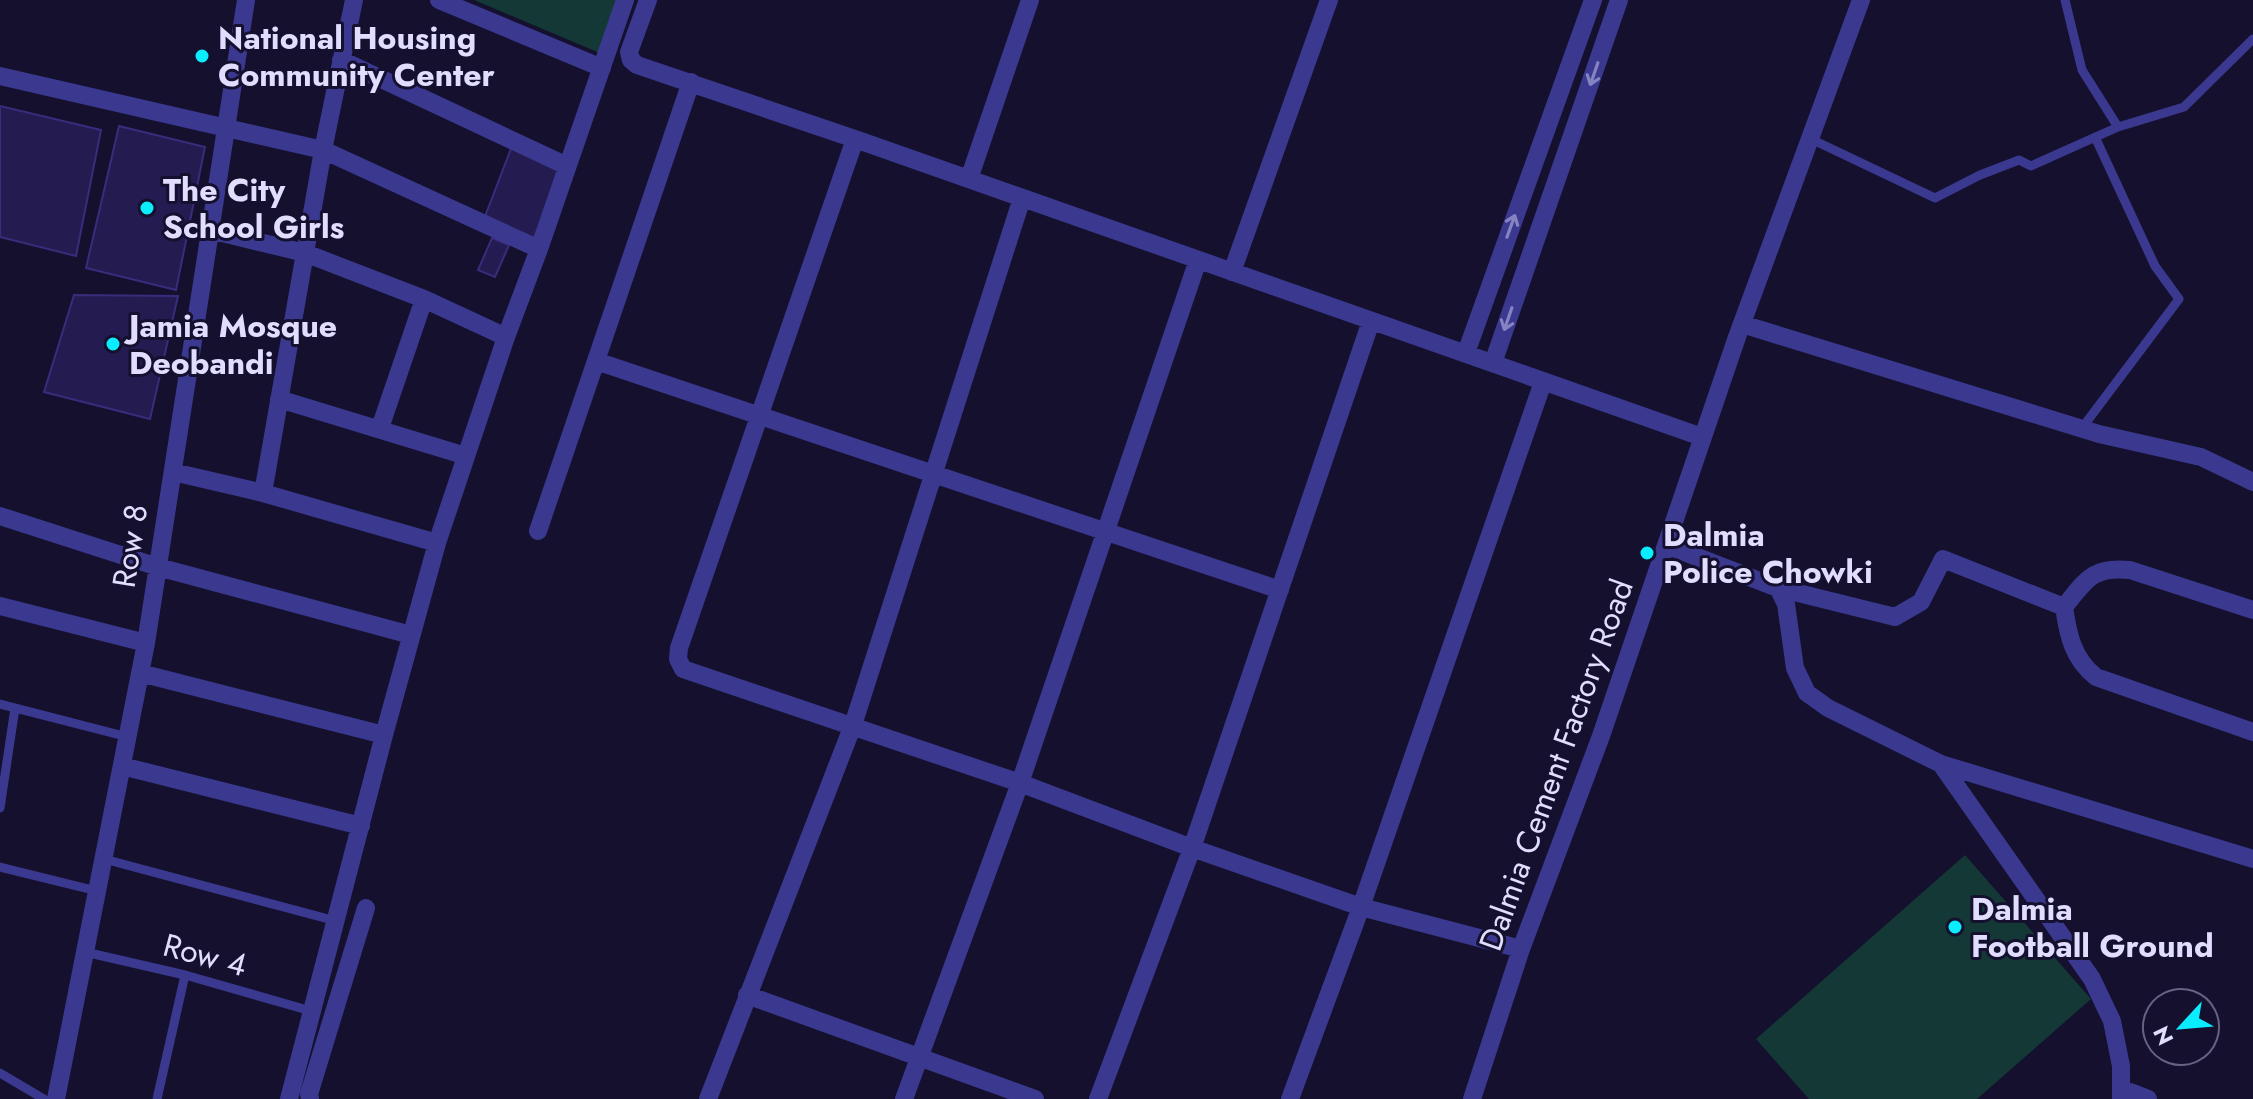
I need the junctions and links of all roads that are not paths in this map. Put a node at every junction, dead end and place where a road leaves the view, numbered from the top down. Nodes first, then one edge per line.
1 (354, 0) edge
2 (439, 0) edge
3 (625, 0) edge
4 (648, 0) edge
5 (1030, 0) edge
6 (1329, 0) edge
7 (1593, 0) edge
8 (1619, 0) edge
9 (1861, 0) edge
10 (2065, 0) edge
11 (243, 1) edge
12 (462, 5) edge
13 (2253, 39) edge
14 (341, 60) junction
15 (602, 68) junction
16 (0, 76) edge
17 (691, 82) junction
18 (2118, 127) junction
19 (226, 129) junction
20 (2095, 137) junction
21 (855, 139) junction
22 (1811, 139) junction
23 (323, 150) junction
24 (567, 166) junction
25 (969, 179) junction
26 (1022, 198) junction
27 (210, 230) junction
28 (539, 249) junction
29 (305, 253) junction
30 (1198, 260) junction
31 (1499, 261) junction
32 (1232, 272) junction
33 (1524, 272) junction
34 (424, 299) junction
35 (1371, 321) junction
36 (1742, 324) junction
37 (506, 337) junction
38 (1466, 353) junction
39 (596, 361) junction
40 (1493, 363) junction
41 (1543, 382) junction
42 (279, 399) junction
43 (761, 416) junction
44 (380, 428) junction
45 (2081, 429) junction
46 (1702, 437) junction
47 (466, 456) junction
48 (173, 472) junction
49 (934, 474) junction
50 (2253, 482) edge
51 (263, 493) junction
52 (0, 516) edge
53 (538, 531) dead end
54 (1106, 531) junction
55 (437, 543) junction
56 (1666, 545) junction
57 (158, 567) junction
58 (1778, 588) junction
59 (1280, 590) junction
60 (0, 606) edge
61 (2064, 607) junction
62 (2253, 610) edge
63 (411, 635) junction
64 (146, 643) junction
65 (140, 673) junction
66 (0, 704) edge
67 (15, 708) junction
68 (853, 725) junction
69 (2253, 732) edge
70 (384, 735) junction
71 (128, 737) junction
72 (1941, 764) junction
73 (122, 766) junction
74 (1020, 783) junction
75 (0, 808) edge
76 (361, 826) junction
77 (1192, 848) junction
78 (104, 859) junction
79 (2253, 859) edge
80 (0, 867) edge
81 (97, 891) junction
82 (1361, 907) junction
83 (366, 908) dead end
84 (336, 921) junction
85 (1521, 949) junction
86 (85, 952) junction
87 (185, 975) junction
88 (747, 995) junction
89 (311, 1011) junction
90 (920, 1058) junction
91 (0, 1073) edge
92 (2121, 1096) edge
93 (44, 1099) edge
94 (56, 1099) edge
95 (157, 1099) edge
96 (289, 1099) edge
97 (310, 1099) edge
98 (708, 1099) edge
99 (904, 1099) edge
100 (1035, 1099) edge
101 (1098, 1099) edge
102 (1290, 1099) edge
103 (1472, 1099) edge
104 (2148, 1099) edge

1 - 14 street
2 - 12 street
3 - 15 street
4 - 17 street
5 - 25 street
6 - 32 street
31 -> 7 street
8 -> 33 street
9 - 22 street, Dalmia Cement Factory Road
10 - 18 lane
11 - 19 street, Row 8
12 - 15 street
13 - 18 lane
14 - 23 street
14 - 24 street
15 - 24 street
16 - 19 street
17 - 21 street
17 - 39 street
18 - 20 lane
19 - 23 street
19 - 27 street, Row 8
20 - 22 lane
20 - 45 lane
21 - 25 street
21 - 43 street
22 - 36 street, Dalmia Cement Factory Road
23 - 28 street
23 - 29 street
24 - 28 street
25 - 26 street
26 - 30 street
26 - 49 street
27 - 29 street
27 - 48 street, Row 8
28 - 37 street
29 - 34 street
29 - 42 street
30 - 32 street
30 - 54 street
31 - 33 street
31 - 38 street
32 - 35 street
33 -> 40 street
34 - 37 street
34 - 44 street
35 - 38 street
35 - 59 street
36 - 45 street
36 - 46 street, Dalmia Cement Factory Road
37 - 47 street
38 - 40 street
39 - 43 street
39 - 53 street
40 - 41 street
41 - 46 street
41 - 82 street
42 - 44 street
42 - 51 street
43 - 49 street
43 - 68 street
44 - 47 street
45 - 50 street
46 - 56 street, Dalmia Cement Factory Road
47 - 55 street
48 - 51 street
48 - 57 street, Row 8
49 - 54 street
49 - 68 street
51 - 55 street
52 - 57 street
54 - 59 street
54 - 74 street
55 - 63 street
56 - 58 street
56 - 85 street, Dalmia Cement Factory Road
57 - 63 street
57 - 64 street, Row 8
58 - 61 street
58 - 72 street
59 - 77 street
60 - 64 street
61 - 62 street
61 - 69 street
63 - 70 street
64 - 65 street, Row 8
65 - 70 street
65 - 71 street, Row 8
66 - 67 lane
67 - 71 lane
67 - 75 lane
68 - 74 street
68 - 88 street
70 - 76 street
71 - 73 street, Row 8
72 - 79 street
72 - 92 street
73 - 76 street
73 - 78 street, Row 8
74 - 77 street
74 - 90 street
76 - 84 street
77 - 82 street
77 - 101 street
78 - 81 street, Row 8
78 - 84 lane
80 - 81 lane
81 - 86 street, Row 8
82 - 85 street
82 - 102 street
83 - 97 street
84 - 89 street
85 - 103 street, Dalmia Cement Factory Road
86 - 87 lane, Row 4
86 - 94 street, Row 8
87 - 89 lane, Row 4
87 - 95 lane
88 - 90 street
88 - 98 street
89 - 96 street
90 - 99 street
90 - 100 street
91 - 93 lane
92 - 104 street

